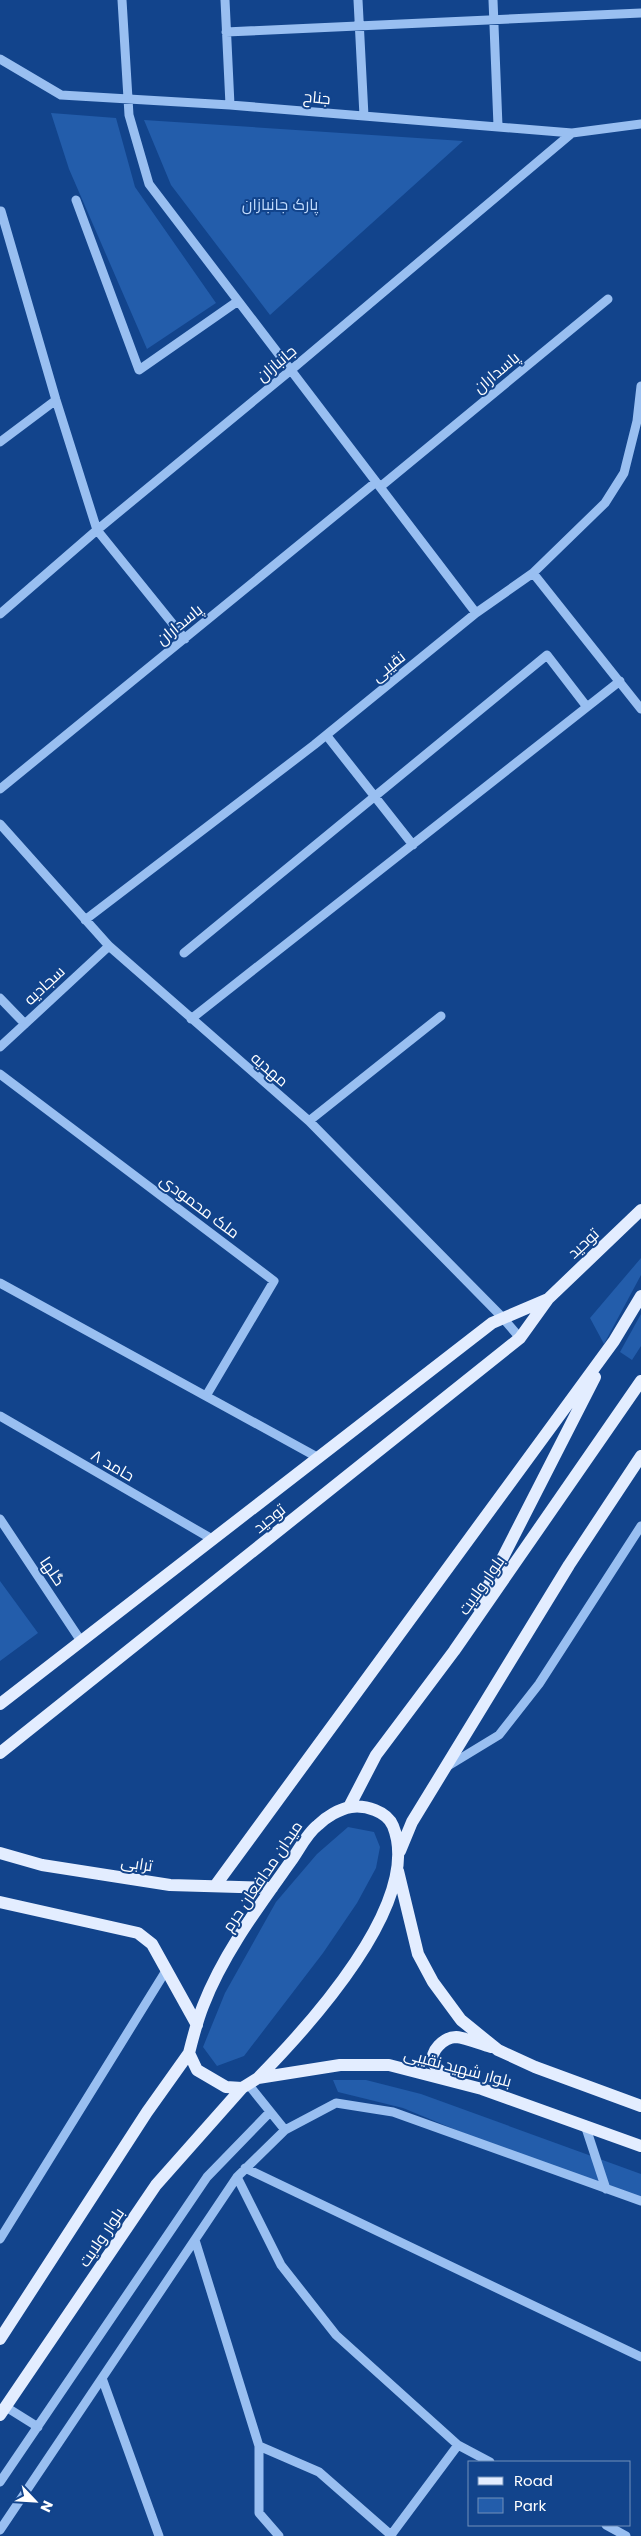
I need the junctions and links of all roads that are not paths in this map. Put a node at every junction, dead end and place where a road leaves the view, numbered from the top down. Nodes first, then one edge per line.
1 (122, 0) edge
2 (225, 0) edge
3 (358, 0) edge
4 (493, 0) edge
5 (641, 13) edge
6 (494, 20) junction
7 (359, 27) junction
8 (226, 32) junction
9 (0, 59) edge
10 (127, 100) junction
11 (230, 105) junction
12 (364, 116) junction
13 (641, 124) edge
14 (498, 126) junction
15 (572, 133) junction
16 (76, 200) dead end
17 (1, 211) edge
18 (608, 299) dead end
19 (238, 301) junction
20 (291, 370) junction
21 (641, 386) edge
22 (56, 400) junction
23 (0, 442) edge
24 (378, 485) junction
25 (97, 530) junction
26 (533, 573) junction
27 (476, 613) junction
28 (0, 614) edge
29 (184, 639) junction
30 (620, 682) junction
31 (587, 707) junction
32 (641, 709) edge
33 (326, 736) junction
34 (0, 789) edge
35 (376, 796) junction
36 (0, 824) edge
37 (413, 845) junction
38 (85, 920) junction
39 (109, 946) junction
40 (184, 953) dead end
41 (0, 998) edge
42 (440, 1016) dead end
43 (190, 1019) junction
44 (25, 1024) junction
45 (0, 1047) edge
46 (0, 1074) edge
47 (309, 1121) junction
48 (641, 1210) edge
49 (0, 1284) edge
50 (641, 1296) edge
51 (548, 1299) junction
52 (502, 1316) junction
53 (520, 1338) junction
54 (614, 1342) junction
55 (641, 1381) edge
56 (206, 1396) junction
57 (0, 1416) edge
58 (641, 1456) edge
59 (318, 1457) junction
60 (0, 1519) edge
61 (641, 1526) edge
62 (212, 1539) junction
63 (81, 1641) junction
64 (454, 1651) junction
65 (0, 1704) edge
66 (0, 1753) edge
67 (446, 1767) junction
68 (349, 1807) junction
69 (0, 1853) edge
70 (397, 1860) junction
71 (215, 1886) junction
72 (272, 1888) junction
73 (0, 1902) edge
74 (166, 1969) junction
75 (197, 2025) junction
76 (498, 2050) junction
77 (188, 2053) junction
78 (448, 2079) junction
79 (250, 2083) junction
80 (641, 2106) edge
81 (270, 2112) junction
82 (586, 2125) junction
83 (285, 2130) junction
84 (641, 2146) edge
85 (245, 2168) junction
86 (237, 2177) junction
87 (606, 2189) junction
88 (641, 2201) edge
89 (0, 2239) edge
90 (195, 2240) junction
91 (0, 2339) edge
92 (641, 2357) edge
93 (102, 2378) junction
94 (3, 2411) edge
95 (38, 2426) junction
96 (458, 2445) junction
97 (259, 2446) junction
98 (488, 2461) edge
99 (0, 2482) edge
100 (608, 2526) edge
101 (0, 2530) edge
102 (391, 2535) edge
103 (160, 2536) edge
104 (279, 2536) edge
105 (626, 2536) edge

1 - 10 street
2 - 8 street
3 - 7 street
4 - 6 street
5 - 6 street
6 - 7 street
6 - 14 street
7 - 8 street
7 - 12 street
8 - 11 street
9 - 10 street, جناح
10 - 11 street, جناح
10 - 19 street
11 - 12 street, جناح
12 - 14 street, جناح
13 - 15 street, جناح
14 - 15 street, جناح
15 - 20 street, جانبازان
16 - 19 street
17 - 22 street
18 - 24 street, پاسداران
19 - 20 street
20 - 24 street
20 - 25 street, جانبازان
21 - 26 street, نقیبی
22 - 23 street
22 - 25 street
24 - 27 street
24 - 29 street, پاسداران
25 - 28 street, جانبازان
25 - 29 street
26 - 27 street, نقیبی
26 - 30 street
27 - 33 street, نقیبی
29 - 34 street, پاسداران
30 - 31 street
30 - 32 street
31 - 35 street
31 - 37 street
33 - 35 street
33 - 38 street, نقیبی
35 - 37 street
35 - 40 street
36 - 38 street, مهدیه
37 - 43 street
38 - 39 street, مهدیه
39 - 43 street, مهدیه
39 - 44 street, سجادیه
41 - 44 street
42 - 47 street
43 - 47 street, مهدیه
44 - 45 street, سجادیه
46 - 56 street, ملک محمودی
47 - 52 street, مهدیه
48 - 51 main road, توحید
49 - 56 street
50 - 54 main road
51 - 52 main road, توحید
51 - 53 main road, توحید
52 - 53 street, مهدیه
52 - 59 main road, توحید
53 - 66 main road, توحید
54 - 64 main road
54 - 71 main road
55 - 64 main road, بلوار ولایت
56 - 59 street
57 - 62 street, حامد ۸
58 - 67 main road
59 - 62 main road, توحید
60 - 63 street, گلها
61 - 67 street
62 - 63 main road, توحید
63 - 65 main road, توحید
64 - 68 main road, بلوار ولایت
67 - 70 main road
68 - 70 main road
68 - 72 main road, میدان مدافعان حرم
69 - 71 main road, ترابی
70 - 76 main road, بلوار شهید نقیبی
70 - 79 main road
71 - 72 main road, ترابی
72 - 75 main road, میدان مدافعان حرم
73 - 74 main road
74 - 75 main road
74 - 89 street
75 - 77 main road, میدان مدافعان حرم
76 - 78 main road
76 - 80 main road, بلوار شهید نقیبی
77 - 79 main road
77 - 91 main road, بلوار ولایت
78 - 79 main road, بلوار شهید نقیبی
78 - 82 main road, بلوار شهید نقیبی
79 - 81 street
79 - 94 main road, بلوار ولایت
81 - 83 street
81 - 95 street
82 - 84 main road, بلوار شهید نقیبی
82 - 87 street
83 - 85 street
83 - 87 street
85 - 86 street
85 - 92 street
86 - 90 street
86 - 96 street
87 - 88 street
90 - 93 street
90 - 97 street
93 - 101 street
93 - 103 street
94 - 95 street
95 - 99 street
96 - 98 street
96 - 102 street
97 - 102 street
97 - 104 street
100 - 105 street

